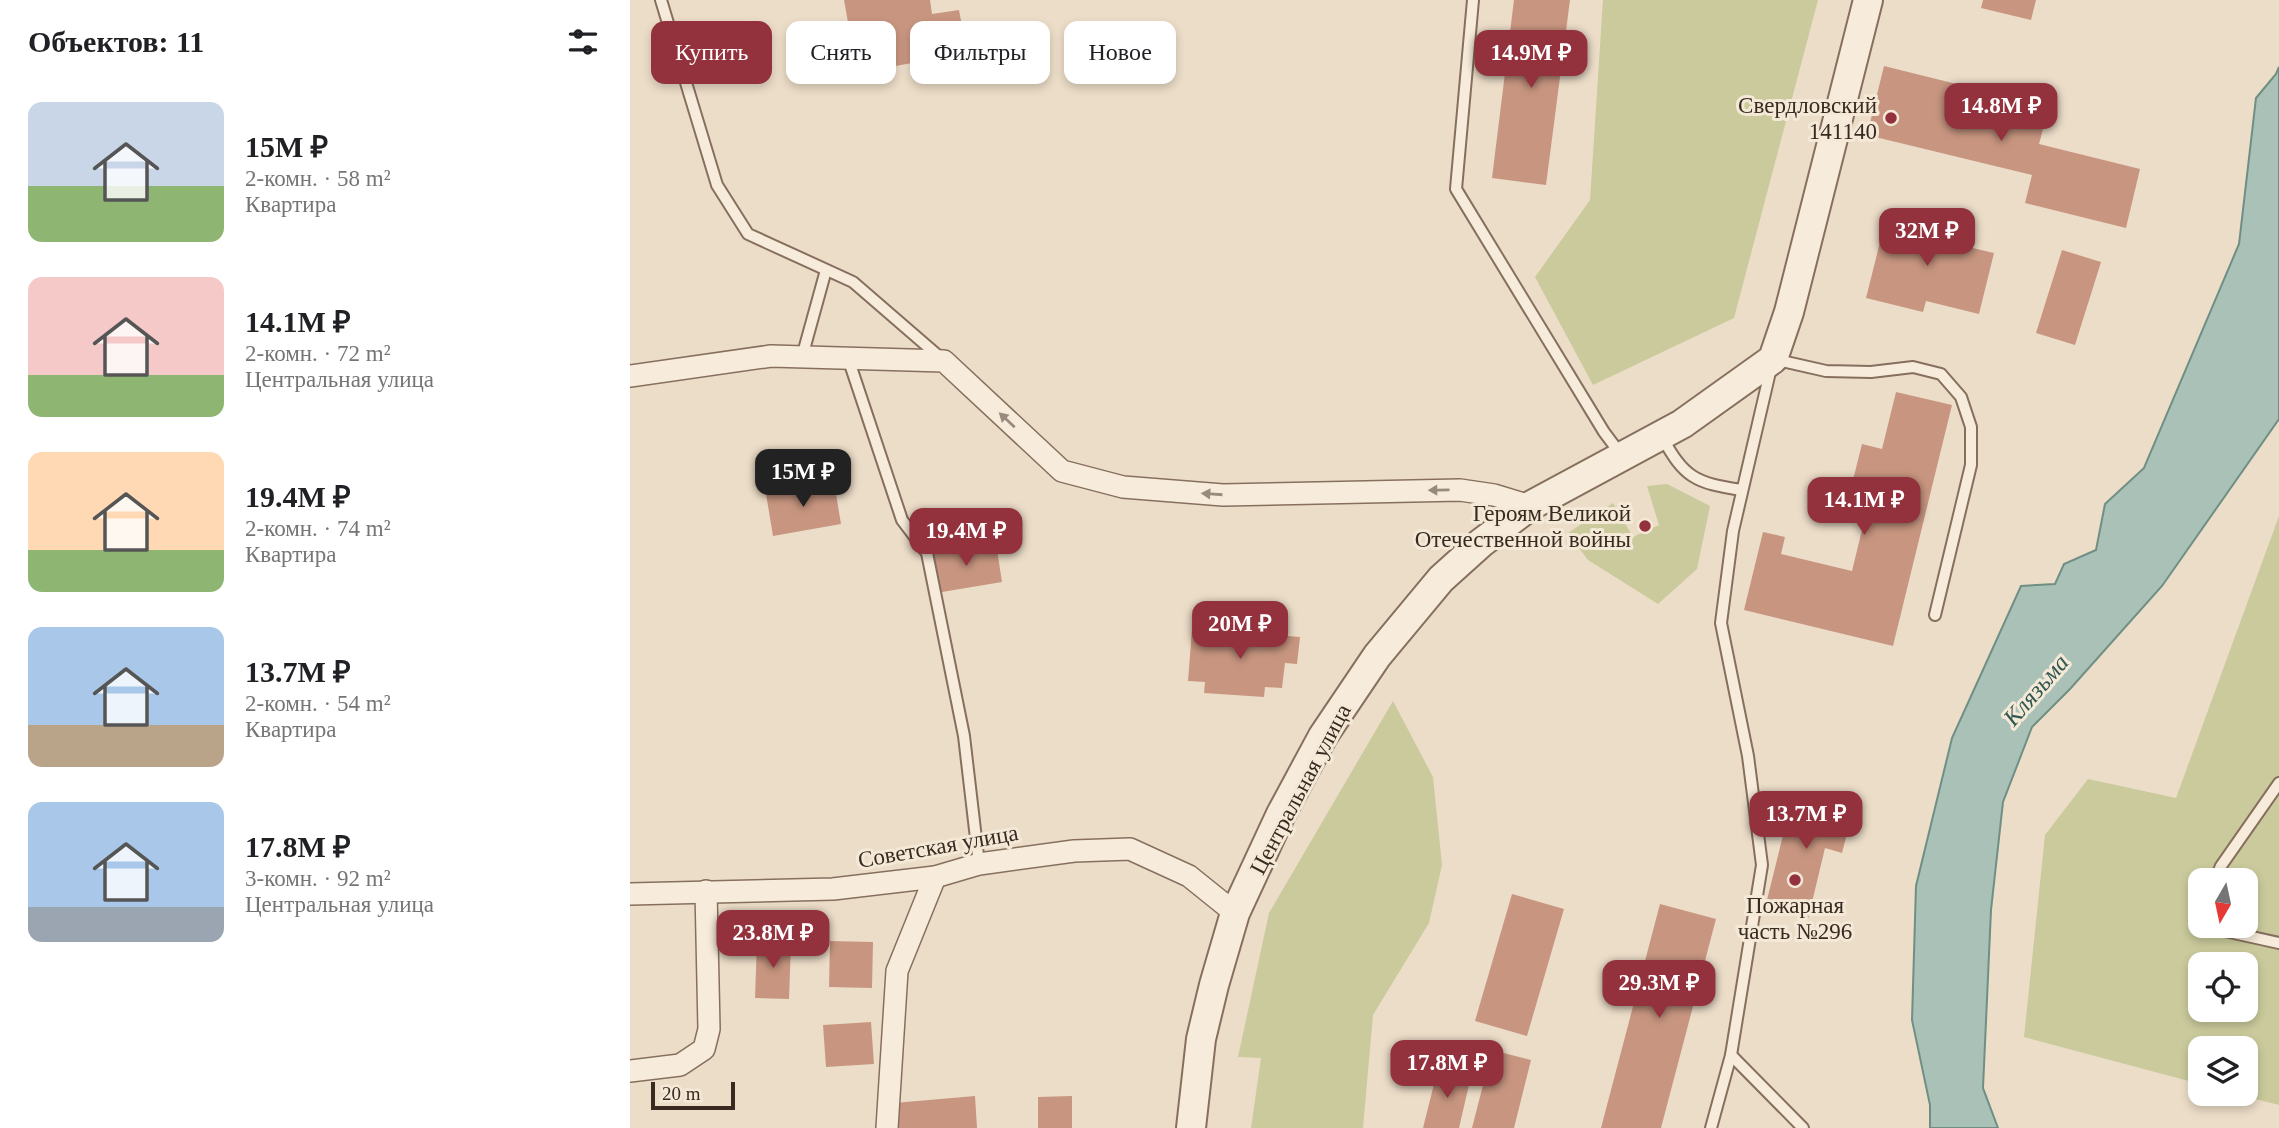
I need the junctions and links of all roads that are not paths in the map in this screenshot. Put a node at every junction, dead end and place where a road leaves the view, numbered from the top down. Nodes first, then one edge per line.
1 (661, 0) edge
2 (1473, 0) edge
3 (1868, 0) edge
4 (826, 270) junction
5 (802, 357) junction
6 (848, 358) junction
7 (1773, 359) junction
8 (944, 361) junction
9 (630, 376) edge
10 (1661, 435) junction
11 (1622, 456) junction
12 (1742, 490) junction
13 (1530, 506) junction
14 (1935, 615) dead end
15 (2279, 783) edge
16 (979, 864) junction
17 (2220, 868) edge
18 (935, 877) junction
19 (706, 891) junction
20 (630, 894) edge
21 (1235, 913) junction
22 (2257, 938) edge
23 (2279, 943) edge
24 (1731, 1055) junction
25 (630, 1071) edge
26 (887, 1128) edge
27 (1191, 1128) edge
28 (1712, 1128) edge
29 (1803, 1128) edge

1 - 4 lane
2 - 11 lane
3 - 7 street
4 - 5 lane
4 - 8 lane
5 - 6 street
5 - 9 street
6 - 8 street
6 - 16 lane
7 - 10 street, Центральная улица
7 - 12 lane
7 - 14 lane
13 -> 8 street
10 - 11 street, Центральная улица
10 - 12 lane
11 - 13 street, Центральная улица
12 - 24 lane
13 - 21 street, Центральная улица
15 - 17 lane
16 - 18 street, Советская улица
16 - 21 street, Советская улица
18 - 19 street, Советская улица
18 - 26 street
19 - 20 street, Советская улица
19 - 25 street
21 - 27 street, Центральная улица
22 - 23 lane
24 - 28 lane
24 - 29 lane

